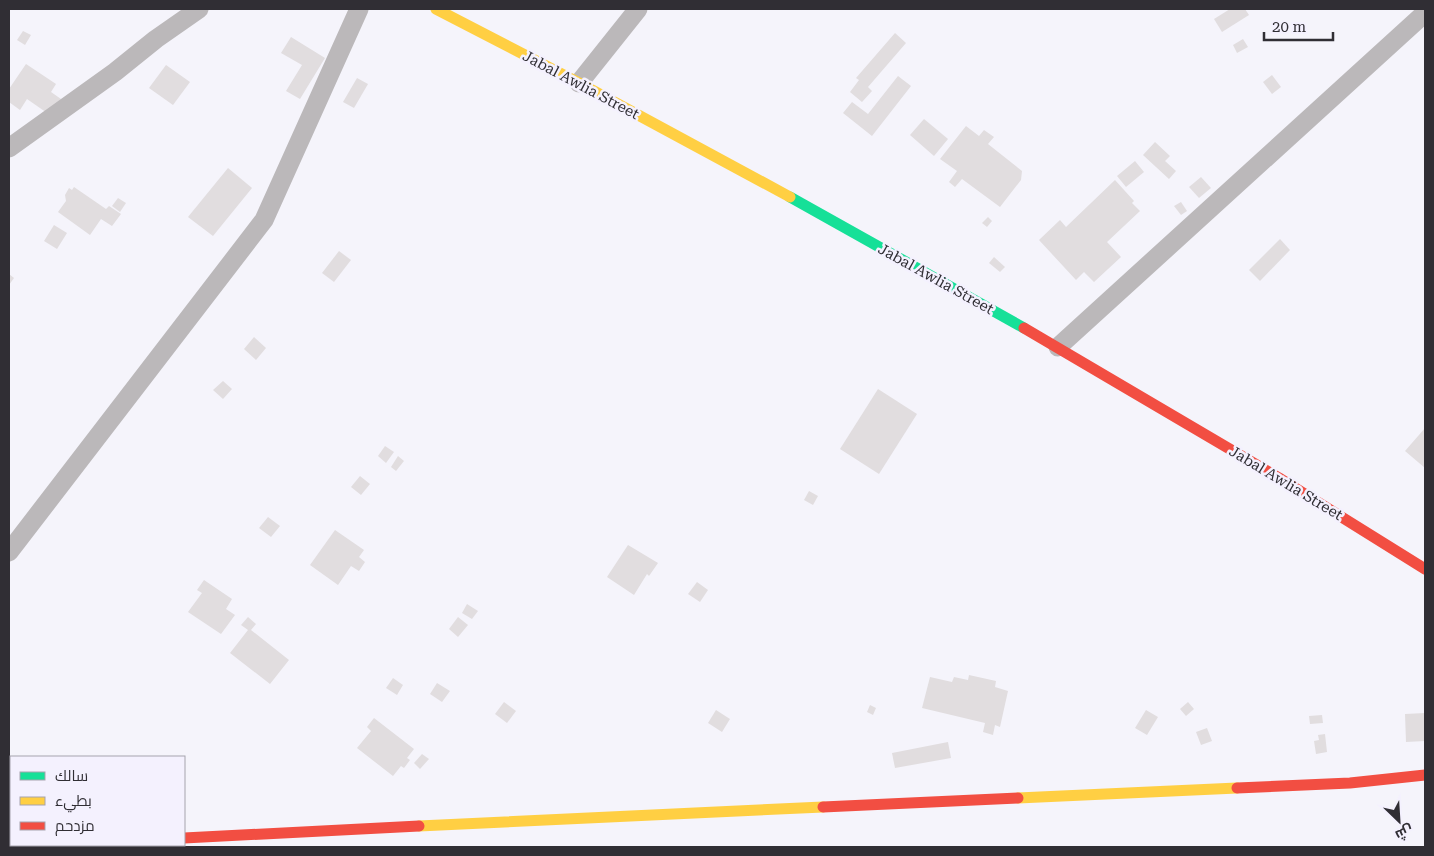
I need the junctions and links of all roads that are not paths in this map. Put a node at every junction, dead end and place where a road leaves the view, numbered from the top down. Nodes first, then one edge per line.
1 (359, 9) edge
2 (436, 9) edge
3 (638, 9) edge
4 (194, 10) edge
5 (1425, 13) edge
6 (579, 83) junction
7 (9, 148) edge
8 (1058, 347) junction
9 (9, 552) edge
10 (1425, 569) edge
11 (1425, 775) edge
12 (185, 838) edge
13 (30, 846) edge
14 (9, 847) edge

1 - 9 street
2 - 6 main road, Jabal Awlia Street
3 - 6 street
4 - 7 street
5 - 8 street
6 - 8 main road, Jabal Awlia Street
8 - 10 main road, Jabal Awlia Street
11 - 12 main road
13 - 14 street

